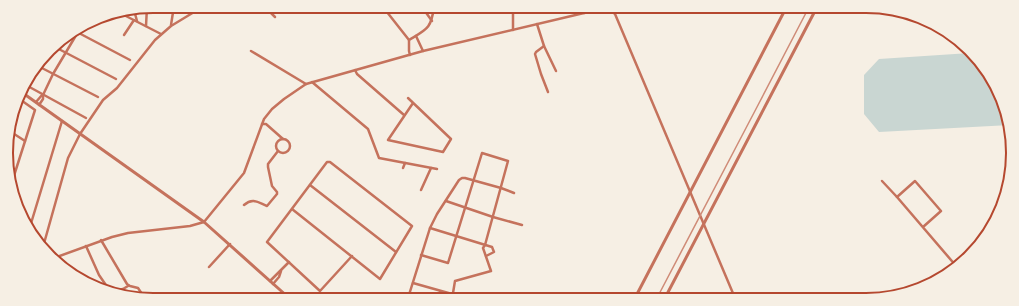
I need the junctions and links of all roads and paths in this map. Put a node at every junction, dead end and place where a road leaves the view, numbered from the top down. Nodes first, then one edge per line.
1 (147, 13) edge
2 (173, 13) edge
3 (192, 13) edge
4 (271, 13) edge
5 (388, 13) edge
6 (426, 13) edge
7 (433, 13) edge
8 (513, 13) edge
9 (584, 13) edge
10 (614, 13) edge
11 (783, 13) edge
12 (814, 13) edge
13 (134, 14) edge
14 (126, 16) edge
15 (275, 17) dead end
16 (135, 21) junction
17 (432, 21) junction
18 (537, 24) junction
19 (146, 26) junction
20 (171, 26) junction
21 (512, 30) junction
22 (81, 33) edge
23 (161, 34) junction
24 (124, 35) dead end
25 (416, 36) junction
26 (73, 38) edge
27 (409, 40) junction
28 (544, 46) junction
29 (60, 50) edge
30 (251, 51) dead end
31 (423, 51) junction
32 (66, 53) junction
33 (410, 55) junction
34 (130, 60) dead end
35 (42, 68) edge
36 (355, 70) junction
37 (556, 71) dead end
38 (53, 74) junction
39 (116, 80) dead end
40 (312, 82) junction
41 (306, 84) junction
42 (30, 87) edge
43 (548, 92) dead end
44 (26, 95) edge
45 (43, 95) junction
46 (98, 97) dead end
47 (408, 98) dead end
48 (23, 101) edge
49 (36, 102) junction
50 (413, 103) junction
51 (39, 105) junction
52 (404, 115) junction
53 (86, 118) dead end
54 (62, 121) junction
55 (262, 124) junction
56 (14, 134) edge
57 (80, 134) junction
58 (283, 139) junction
59 (25, 141) junction
60 (278, 151) junction
61 (405, 163) junction
62 (403, 168) dead end
63 (431, 168) junction
64 (15, 170) edge
65 (437, 170) dead end
66 (473, 180) junction
67 (882, 181) dead end
68 (310, 184) junction
69 (501, 188) junction
70 (421, 190) dead end
71 (514, 193) dead end
72 (690, 193) junction
73 (897, 197) junction
74 (446, 201) junction
75 (244, 205) dead end
76 (466, 208) junction
77 (292, 209) junction
78 (493, 217) junction
79 (31, 222) edge
80 (204, 222) junction
81 (704, 224) junction
82 (522, 225) dead end
83 (923, 227) junction
84 (430, 228) junction
85 (457, 236) junction
86 (101, 240) junction
87 (45, 241) edge
88 (230, 244) junction
89 (485, 245) junction
90 (86, 246) junction
91 (396, 252) junction
92 (352, 256) junction
93 (421, 256) junction
94 (486, 256) junction
95 (59, 257) edge
96 (289, 262) junction
97 (952, 262) edge
98 (209, 267) dead end
99 (282, 271) junction
100 (270, 281) junction
101 (413, 283) junction
102 (273, 284) junction
103 (106, 285) edge
104 (128, 286) junction
105 (122, 289) edge
106 (141, 292) edge
107 (440, 292) joint
108 (283, 293) edge
109 (410, 293) edge
110 (446, 293) edge
111 (453, 293) edge
112 (638, 293) edge
113 (668, 293) edge
114 (733, 293) edge

1 - 19 street
2 - 20 street
3 - 20 street
4 - 15 street
5 - 27 street
6 - 17 street
7 - 17 street
8 - 21 street
9 - 18 street
10 - 72 street
11 - 72 street
12 - 81 street
13 - 16 street
14 - 16 street
16 - 19 street
16 - 24 street
17 - 25 street
18 - 21 street
18 - 28 street
19 - 23 street
20 - 23 street
21 - 31 street
22 - 34 street
23 - 57 street
25 - 27 street
25 - 31 street
26 - 32 street
27 - 33 street
28 - 37 street
28 - 43 street
29 - 32 street
30 - 41 street
31 - 33 street
32 - 38 street
32 - 39 street
33 - 36 street
35 - 38 street
36 - 40 street
36 - 52 street
38 - 45 street
38 - 46 street
40 - 41 street
40 - 61 street
41 - 55 street
42 - 45 street
44 - 49 street
45 - 49 street
45 - 51 street
45 - 53 street
47 - 50 street
48 - 59 street
49 - 51 street
50 - 52 street
50 - 52 street
51 - 54 street
54 - 57 street
54 - 79 street
55 - 58 street
55 - 80 street
56 - 59 street
57 - 80 street
57 - 87 street
58 - 60 street
58 - 60 street
59 - 64 street
60 - 75 street
61 - 62 street
61 - 63 street
63 - 65 street
63 - 70 street
66 - 69 street
66 - 69 street
66 - 74 street
66 - 76 street
67 - 73 street
68 - 77 street
68 - 91 street
68 - 91 street
69 - 71 street
69 - 78 street
72 - 81 street
72 - 112 street
73 - 83 street
73 - 83 street
74 - 76 street
74 - 84 street
76 - 78 street
76 - 85 street
77 - 92 street
77 - 96 street
78 - 82 street
78 - 89 street
80 - 86 street
80 - 88 street
81 - 113 street
81 - 114 street
83 - 97 street
84 - 85 street
84 - 93 street
85 - 89 street
85 - 93 street
86 - 90 street
86 - 104 street
88 - 98 street
88 - 100 street
89 - 94 street
89 - 94 street
90 - 95 street
90 - 103 street
91 - 92 street
92 - 96 street
93 - 101 street
94 - 111 street
96 - 99 street
99 - 100 street
99 - 102 street
100 - 102 street
101 - 107 street
101 - 109 street
102 - 108 street
104 - 105 street
104 - 106 street
107 - 110 street

